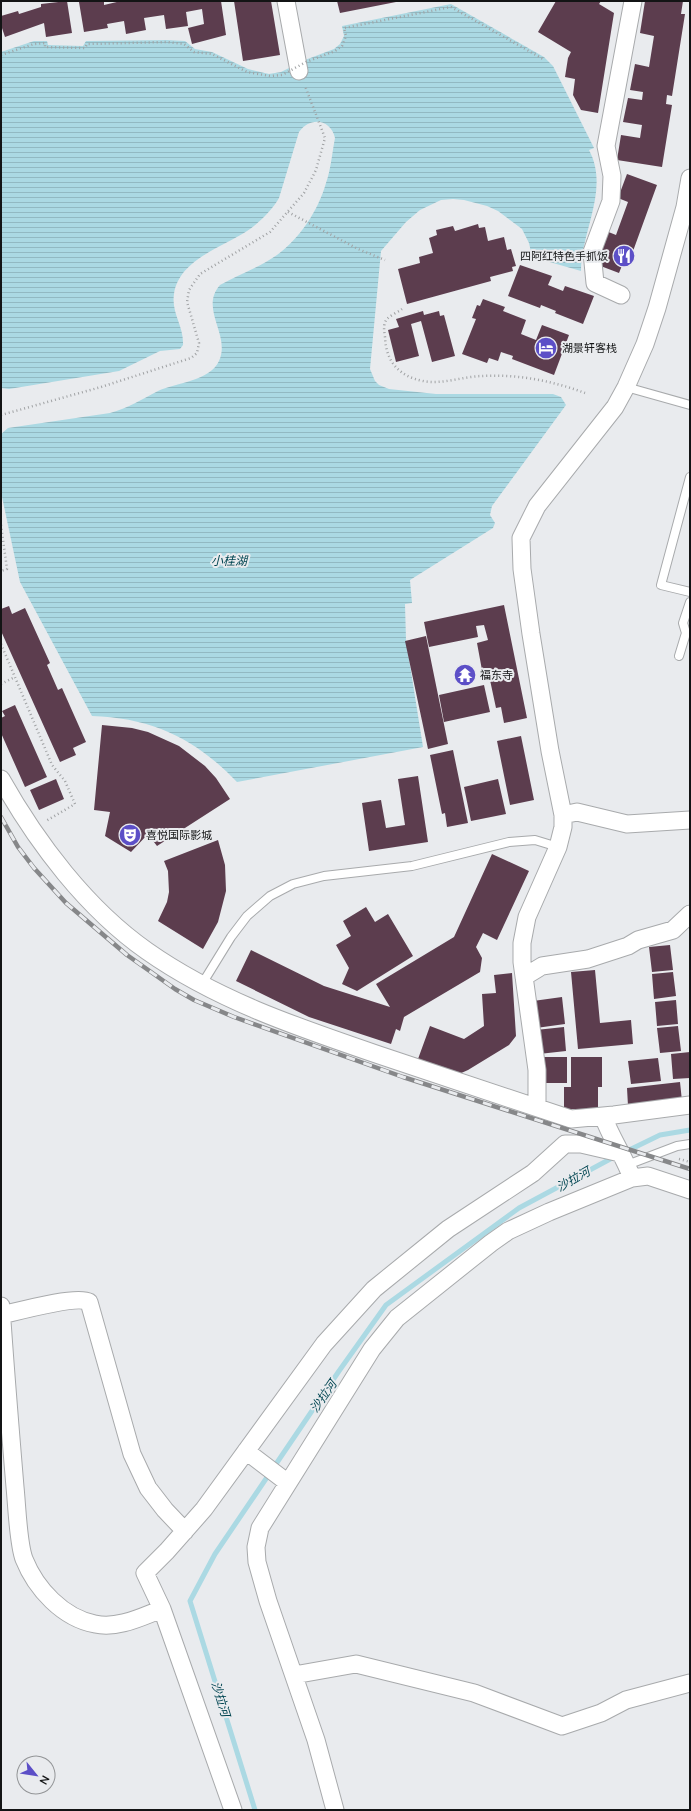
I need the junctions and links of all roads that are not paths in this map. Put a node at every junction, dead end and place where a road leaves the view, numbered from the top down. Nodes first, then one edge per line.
1 (286, 1) edge
2 (633, 1) edge
3 (299, 71) road end
4 (690, 178) edge
5 (621, 295) dead end
6 (626, 387) junction
7 (690, 404) edge
8 (690, 477) edge
9 (690, 592) edge
10 (690, 602) edge
11 (679, 656) dead end
12 (1, 779) edge
13 (563, 815) junction
14 (690, 820) edge
15 (558, 847) junction
16 (690, 914) edge
17 (524, 977) junction
18 (202, 984) junction
19 (690, 1105) edge
20 (537, 1107) junction
21 (606, 1124) junction
22 (690, 1144) edge
23 (627, 1165) junction
24 (690, 1190) edge
25 (1, 1306) edge
26 (2, 1315) edge
27 (250, 1453) junction
28 (286, 1481) junction
29 (185, 1531) junction
30 (162, 1610) junction
31 (294, 1675) junction
32 (690, 1683) edge
33 (233, 1810) edge
34 (335, 1810) edge

1 - 3 street
2 - 5 street
4 - 6 street
6 - 7 lane
6 - 13 street
8 - 9 lane
10 - 11 lane
12 - 18 street
13 - 14 street
13 - 15 street
15 - 17 street
15 - 18 lane
16 - 17 street
17 - 20 street
18 - 20 street
19 - 21 street
20 - 21 street
21 - 23 street
22 - 23 lane
23 - 24 street
23 - 27 street
23 - 28 street
25 - 26 street
26 - 29 street
26 - 30 street
27 - 28 street
27 - 29 street
28 - 31 street
29 - 30 street
30 - 33 street
31 - 32 street
31 - 34 street

